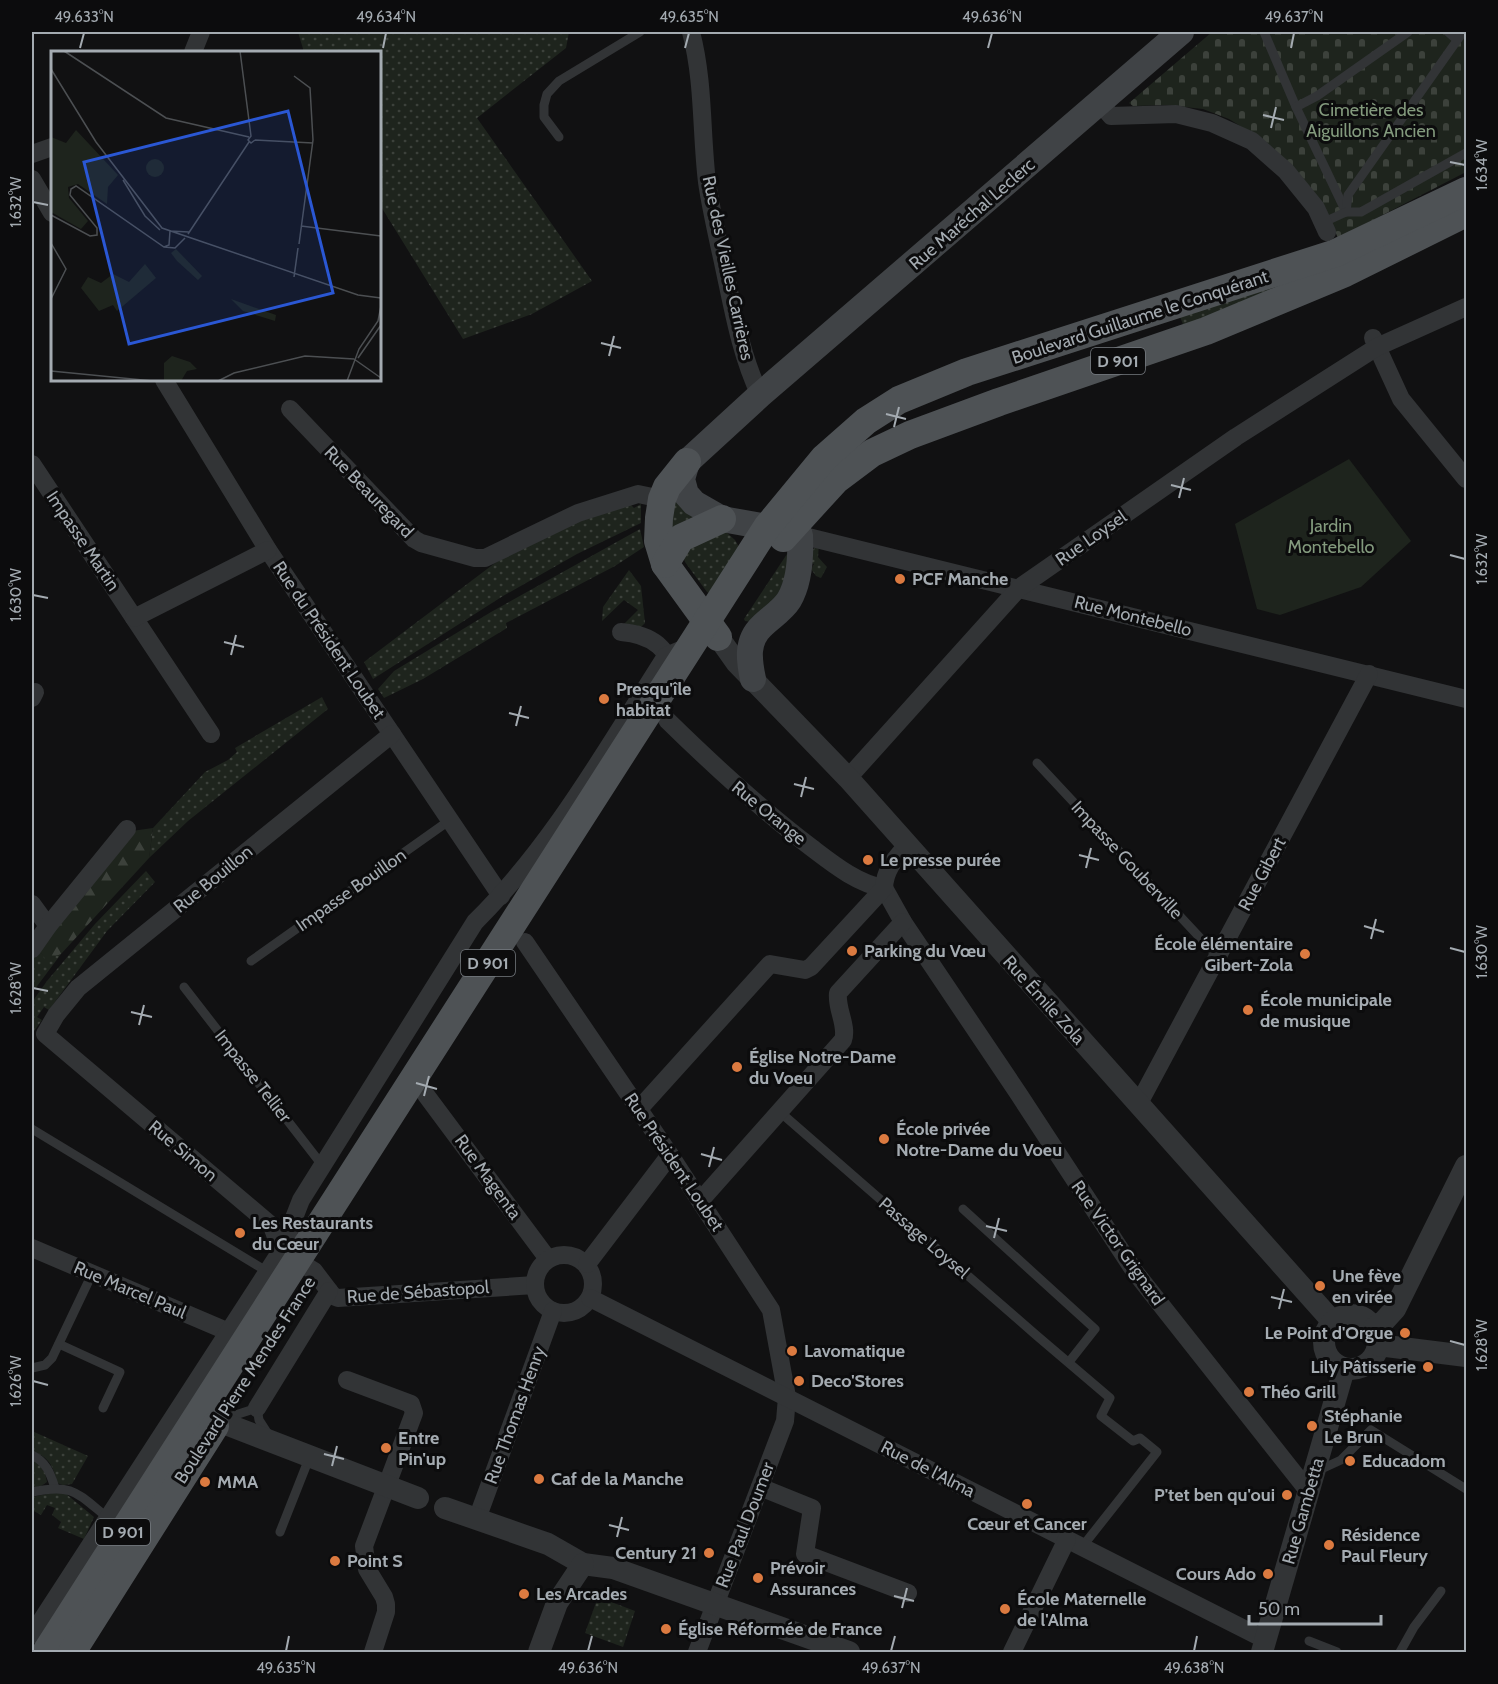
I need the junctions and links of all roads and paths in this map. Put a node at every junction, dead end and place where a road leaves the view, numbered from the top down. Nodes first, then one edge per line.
1 (201, 32) edge
2 (640, 32) edge
3 (691, 32) edge
4 (1181, 32) edge
5 (1264, 32) edge
6 (1408, 32) edge
7 (1448, 32) edge
8 (1463, 32) edge
9 (1457, 40) junction
10 (194, 51) edge
11 (1100, 103) junction
12 (1296, 107) junction
13 (559, 137) dead end
14 (51, 147) edge
15 (1467, 153) edge
16 (32, 154) edge
17 (32, 179) edge
18 (1467, 191) edge
19 (51, 211) edge
20 (1346, 212) junction
21 (1467, 213) edge
22 (1325, 227) joint
23 (1467, 307) edge
24 (1375, 342) junction
25 (165, 381) edge
26 (760, 395) junction
27 (290, 409) dead end
28 (824, 458) joint
29 (687, 462) junction
30 (32, 464) edge
31 (1467, 478) edge
32 (662, 499) junction
33 (722, 519) junction
34 (785, 531) junction
35 (268, 550) junction
36 (665, 564) junction
37 (1019, 588) junction
38 (134, 618) junction
39 (762, 626) junction
40 (621, 632) dead end
41 (693, 645) junction
42 (1369, 675) junction
43 (753, 680) junction
44 (1467, 699) edge
45 (666, 720) junction
46 (211, 734) dead end
47 (392, 734) junction
48 (1037, 763) dead end
49 (848, 778) junction
50 (450, 820) junction
51 (127, 829) dead end
52 (907, 845) junction
53 (884, 888) junction
54 (501, 896) junction
55 (32, 904) edge
56 (903, 922) junction
57 (48, 926) junction
58 (525, 942) junction
59 (32, 949) edge
60 (1218, 957) junction
61 (251, 960) dead end
62 (184, 987) dead end
63 (45, 1034) joint
64 (426, 1095) junction
65 (1138, 1105) junction
66 (639, 1109) junction
67 (780, 1112) junction
68 (32, 1129) edge
69 (670, 1155) junction
70 (322, 1165) junction
71 (1467, 1166) edge
72 (700, 1201) junction
73 (963, 1209) dead end
74 (32, 1248) edge
75 (548, 1259) junction
76 (586, 1264) junction
77 (305, 1268) junction
78 (268, 1272) junction
79 (92, 1274) junction
80 (535, 1285) junction
81 (591, 1298) junction
82 (553, 1311) junction
83 (1333, 1322) junction
84 (229, 1332) junction
85 (1376, 1337) junction
86 (58, 1344) junction
87 (1467, 1356) edge
88 (1069, 1362) junction
89 (32, 1368) edge
90 (1344, 1369) junction
91 (347, 1380) dead end
92 (787, 1397) junction
93 (103, 1408) dead end
94 (256, 1408) junction
95 (200, 1412) junction
96 (275, 1442) junction
97 (32, 1455) edge
98 (310, 1456) junction
99 (1312, 1482) junction
100 (387, 1486) junction
101 (760, 1487) junction
102 (55, 1488) junction
103 (1466, 1489) edge
104 (32, 1492) edge
105 (418, 1498) dead end
106 (445, 1508) dead end
107 (108, 1518) junction
108 (477, 1519) junction
109 (280, 1532) dead end
110 (1075, 1543) junction
111 (583, 1564) junction
112 (1441, 1591) dead end
113 (908, 1593) dead end
114 (715, 1605) junction
115 (32, 1635) edge
116 (1269, 1638) edge
117 (1309, 1641) dead end
118 (1020, 1650) edge
119 (46, 1653) edge
120 (72, 1653) edge
121 (373, 1653) edge
122 (539, 1653) edge
123 (697, 1653) edge
124 (849, 1653) edge
125 (1337, 1653) edge
126 (1400, 1653) edge

1 - 10 street
2 - 13 lane
3 - 26 street, Rue des Vieilles Carrières
4 - 11 main road, Rue Maréchal Leclerc
5 - 12 lane
6 - 12 lane
7 - 9 lane
8 - 9 lane
9 - 20 lane
11 - 22 street
11 - 26 main road, Rue Maréchal Leclerc
12 - 20 lane
14 - 16 street
15 - 20 lane
17 - 19 street
18 - 28 main road, Boulevard Guillaume le Conquérant / D 901
20 - 22 lane
21 - 34 main road, Boulevard Guillaume le Conquérant / D 901
23 - 24 street, Rue Loysel
24 - 31 street
24 - 37 street, Rue Loysel
25 - 35 street, Rue du Président Loubet
26 - 29 main road
27 - 32 street, Rue Beauregard
28 - 34 main road, Boulevard Pierre Mendes France / D 901
29 - 32 main road
29 - 33 main road
30 - 38 street, Impasse Martin
32 - 36 main road
33 - 34 main road
33 - 36 main road
34 - 37 street, Rue Montebello
34 - 39 main road
34 - 41 main road, Boulevard Pierre Mendes France / D 901
35 - 38 street
35 - 47 street, Rue du Président Loubet
36 - 41 main road
37 - 42 street, Rue Montebello
37 - 49 street, Rue Loysel
38 - 46 street, Impasse Martin
39 - 41 main road
39 - 43 main road
40 - 41 street
41 - 43 street, Rue Émile Zola
41 - 45 main road, Boulevard Pierre Mendes France / D 901
41 - 54 street, Boulevard Pierre Mendes France
41 - 77 main road, Boulevard Pierre Mendes France / D 901
42 - 44 street, Rue Montebello
42 - 60 street, Rue Gibert
43 - 49 street, Rue Émile Zola
45 - 53 street, Rue Orange
45 - 58 main road, Boulevard Pierre Mendes France / D 901
47 - 50 street, Rue du Président Loubet
47 - 63 street, Rue Bouillon
48 - 60 lane, Impasse Gouberville
49 - 52 street, Rue Émile Zola
50 - 54 street, Rue du Président Loubet
50 - 61 lane, Impasse Bouillon
51 - 57 street
52 - 53 street
52 - 65 street, Rue Émile Zola
53 - 56 street, Rue Victor Grignard
53 - 66 street
54 - 70 street, Boulevard Pierre Mendes France
55 - 57 street
56 - 67 street
56 - 99 street, Rue Victor Grignard
57 - 59 street
58 - 64 main road, Boulevard Pierre Mendes France / D 901
58 - 66 street, Rue Président Loubet
60 - 65 street, Rue Gibert
62 - 70 lane, Impasse Tellier
63 - 77 street, Rue Simon
64 - 75 street, Rue Magenta
64 - 77 main road, Boulevard Pierre Mendes France / D 901
65 - 83 street, Rue Émile Zola
66 - 69 street, Rue Président Loubet
67 - 72 street
67 - 88 lane, Passage Loysel
68 - 78 lane
69 - 72 street, Rue Président Loubet
69 - 76 street
70 - 77 street, Boulevard Pierre Mendes France
71 - 85 street
72 - 92 street, Rue Président Loubet
73 - 88 lane
74 - 79 street, Rue Marcel Paul
75 - 76 street
75 - 80 street
76 - 81 street
77 - 78 street, Boulevard Pierre Mendes France
77 - 80 street, Rue de Sébastopol
77 - 94 street
77 - 95 main road, Boulevard Pierre Mendes France / D 901
78 - 84 street, Boulevard Pierre Mendes France
79 - 84 street, Rue Marcel Paul
79 - 86 lane
80 - 82 street
81 - 82 street
81 - 92 street, Rue de l'Alma
82 - 108 street, Rue Thomas Henry
83 - 85 street
83 - 90 street
84 - 95 street, Boulevard Pierre Mendes France
85 - 87 street
85 - 90 street
86 - 89 lane
86 - 93 lane
88 - 110 lane, Passage Loysel
90 - 99 street, Rue Gambetta
91 - 100 street
92 - 101 street, Rue Paul Doumer
92 - 110 street, Rue de l'Alma
94 - 95 lane
94 - 96 lane
95 - 96 street
95 - 107 street, Boulevard Pierre Mendes France
95 - 119 main road, Boulevard Pierre Mendes France / D 901
95 - 120 main road, Boulevard Pierre Mendes France / D 901
96 - 98 street
97 - 102 lane
98 - 100 street
98 - 109 lane
99 - 103 lane
99 - 116 street, Rue Gambetta
100 - 105 street
100 - 121 street
101 - 113 street
101 - 114 street, Rue Paul Doumer
102 - 104 lane
102 - 107 lane
106 - 108 street
107 - 115 street, Boulevard Pierre Mendes France
108 - 111 street
110 - 116 street, Rue de l'Alma
110 - 118 street
111 - 114 street
111 - 122 street
112 - 126 lane
114 - 123 street, Rue Paul Doumer
114 - 124 street
117 - 125 lane

